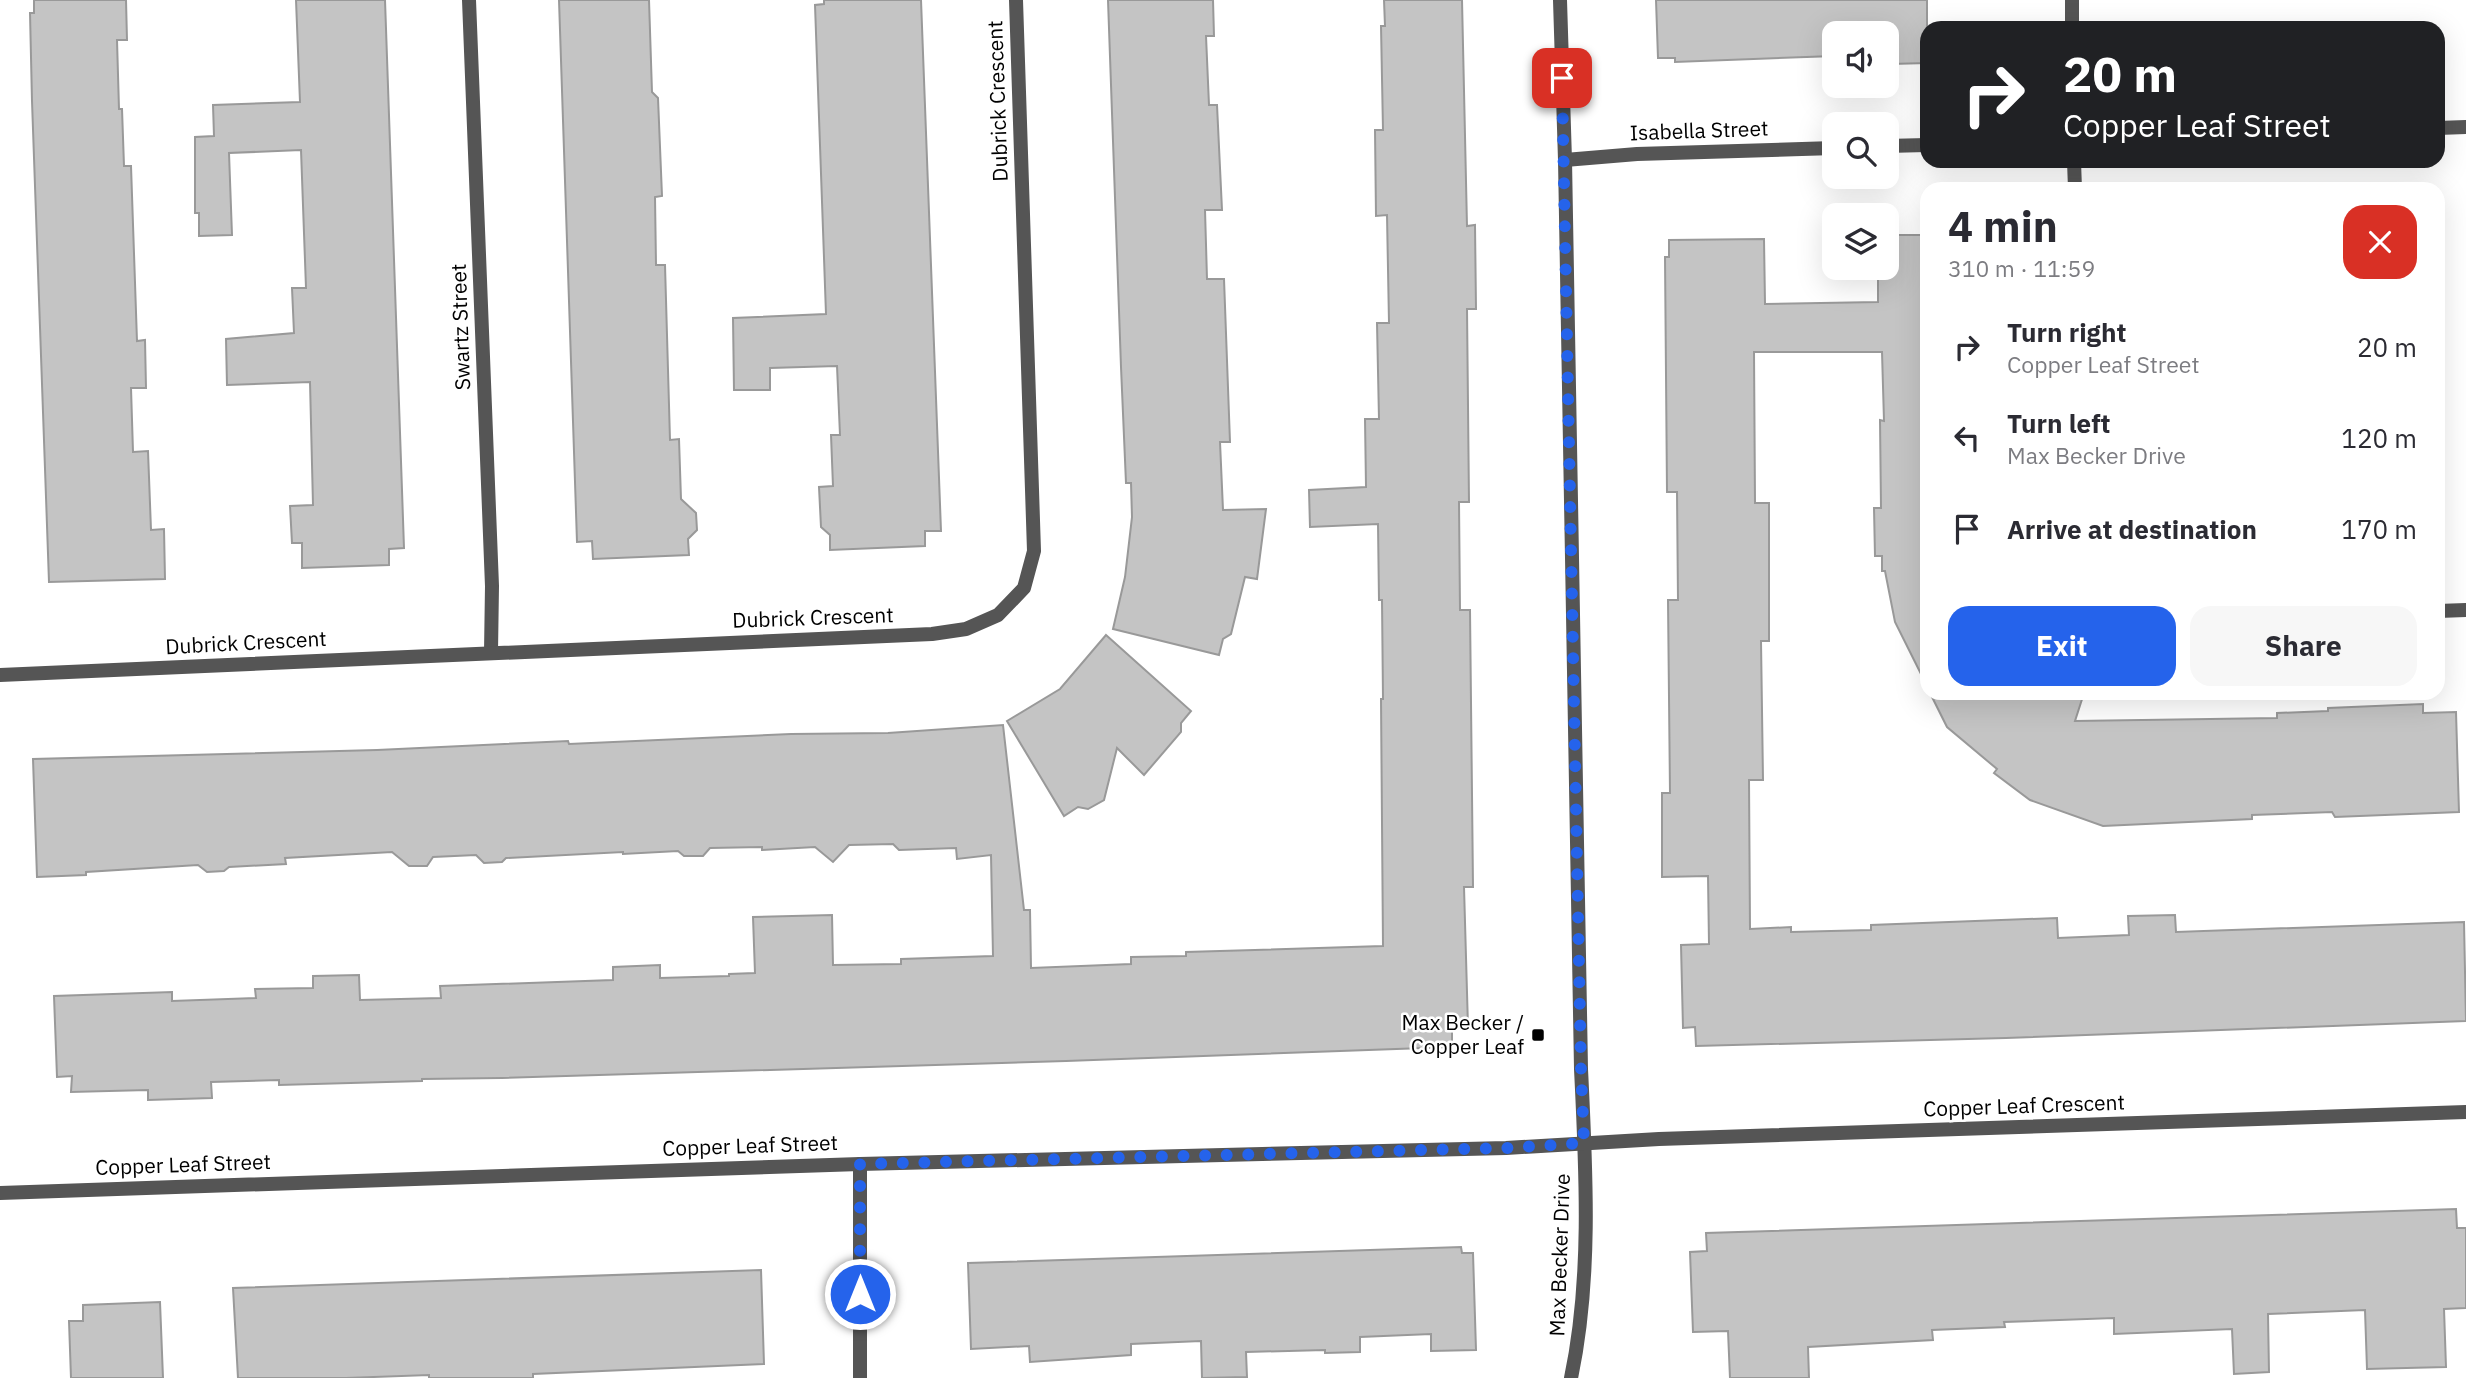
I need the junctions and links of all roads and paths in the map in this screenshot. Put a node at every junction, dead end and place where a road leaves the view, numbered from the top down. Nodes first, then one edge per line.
1 (469, 0) edge
2 (1016, 0) edge
3 (1560, 0) edge
4 (2072, 0) edge
5 (2072, 21) edge
6 (2466, 127) edge
7 (2445, 128) edge
8 (1920, 145) edge
9 (1899, 146) edge
10 (1822, 148) edge
11 (1565, 160) junction
12 (2466, 610) edge
13 (2445, 611) edge
14 (491, 652) junction
15 (0, 675) edge
16 (2466, 1112) edge
17 (1584, 1143) junction
18 (860, 1164) junction
19 (0, 1193) edge
20 (860, 1378) edge
21 (1571, 1378) edge

1 - 14 street, Swartz Street
2 - 14 street, Dubrick Crescent
3 - 11 street, Max Becker Drive
4 - 5 street
6 - 7 street
8 - 9 street
10 - 11 street, Isabella Street
11 - 17 street, Max Becker Drive
12 - 13 street
14 - 15 street, Dubrick Crescent
16 - 17 street, Copper Leaf Crescent
17 - 18 street, Copper Leaf Street
17 - 21 street, Max Becker Drive
18 - 19 street, Copper Leaf Street
18 - 20 street

